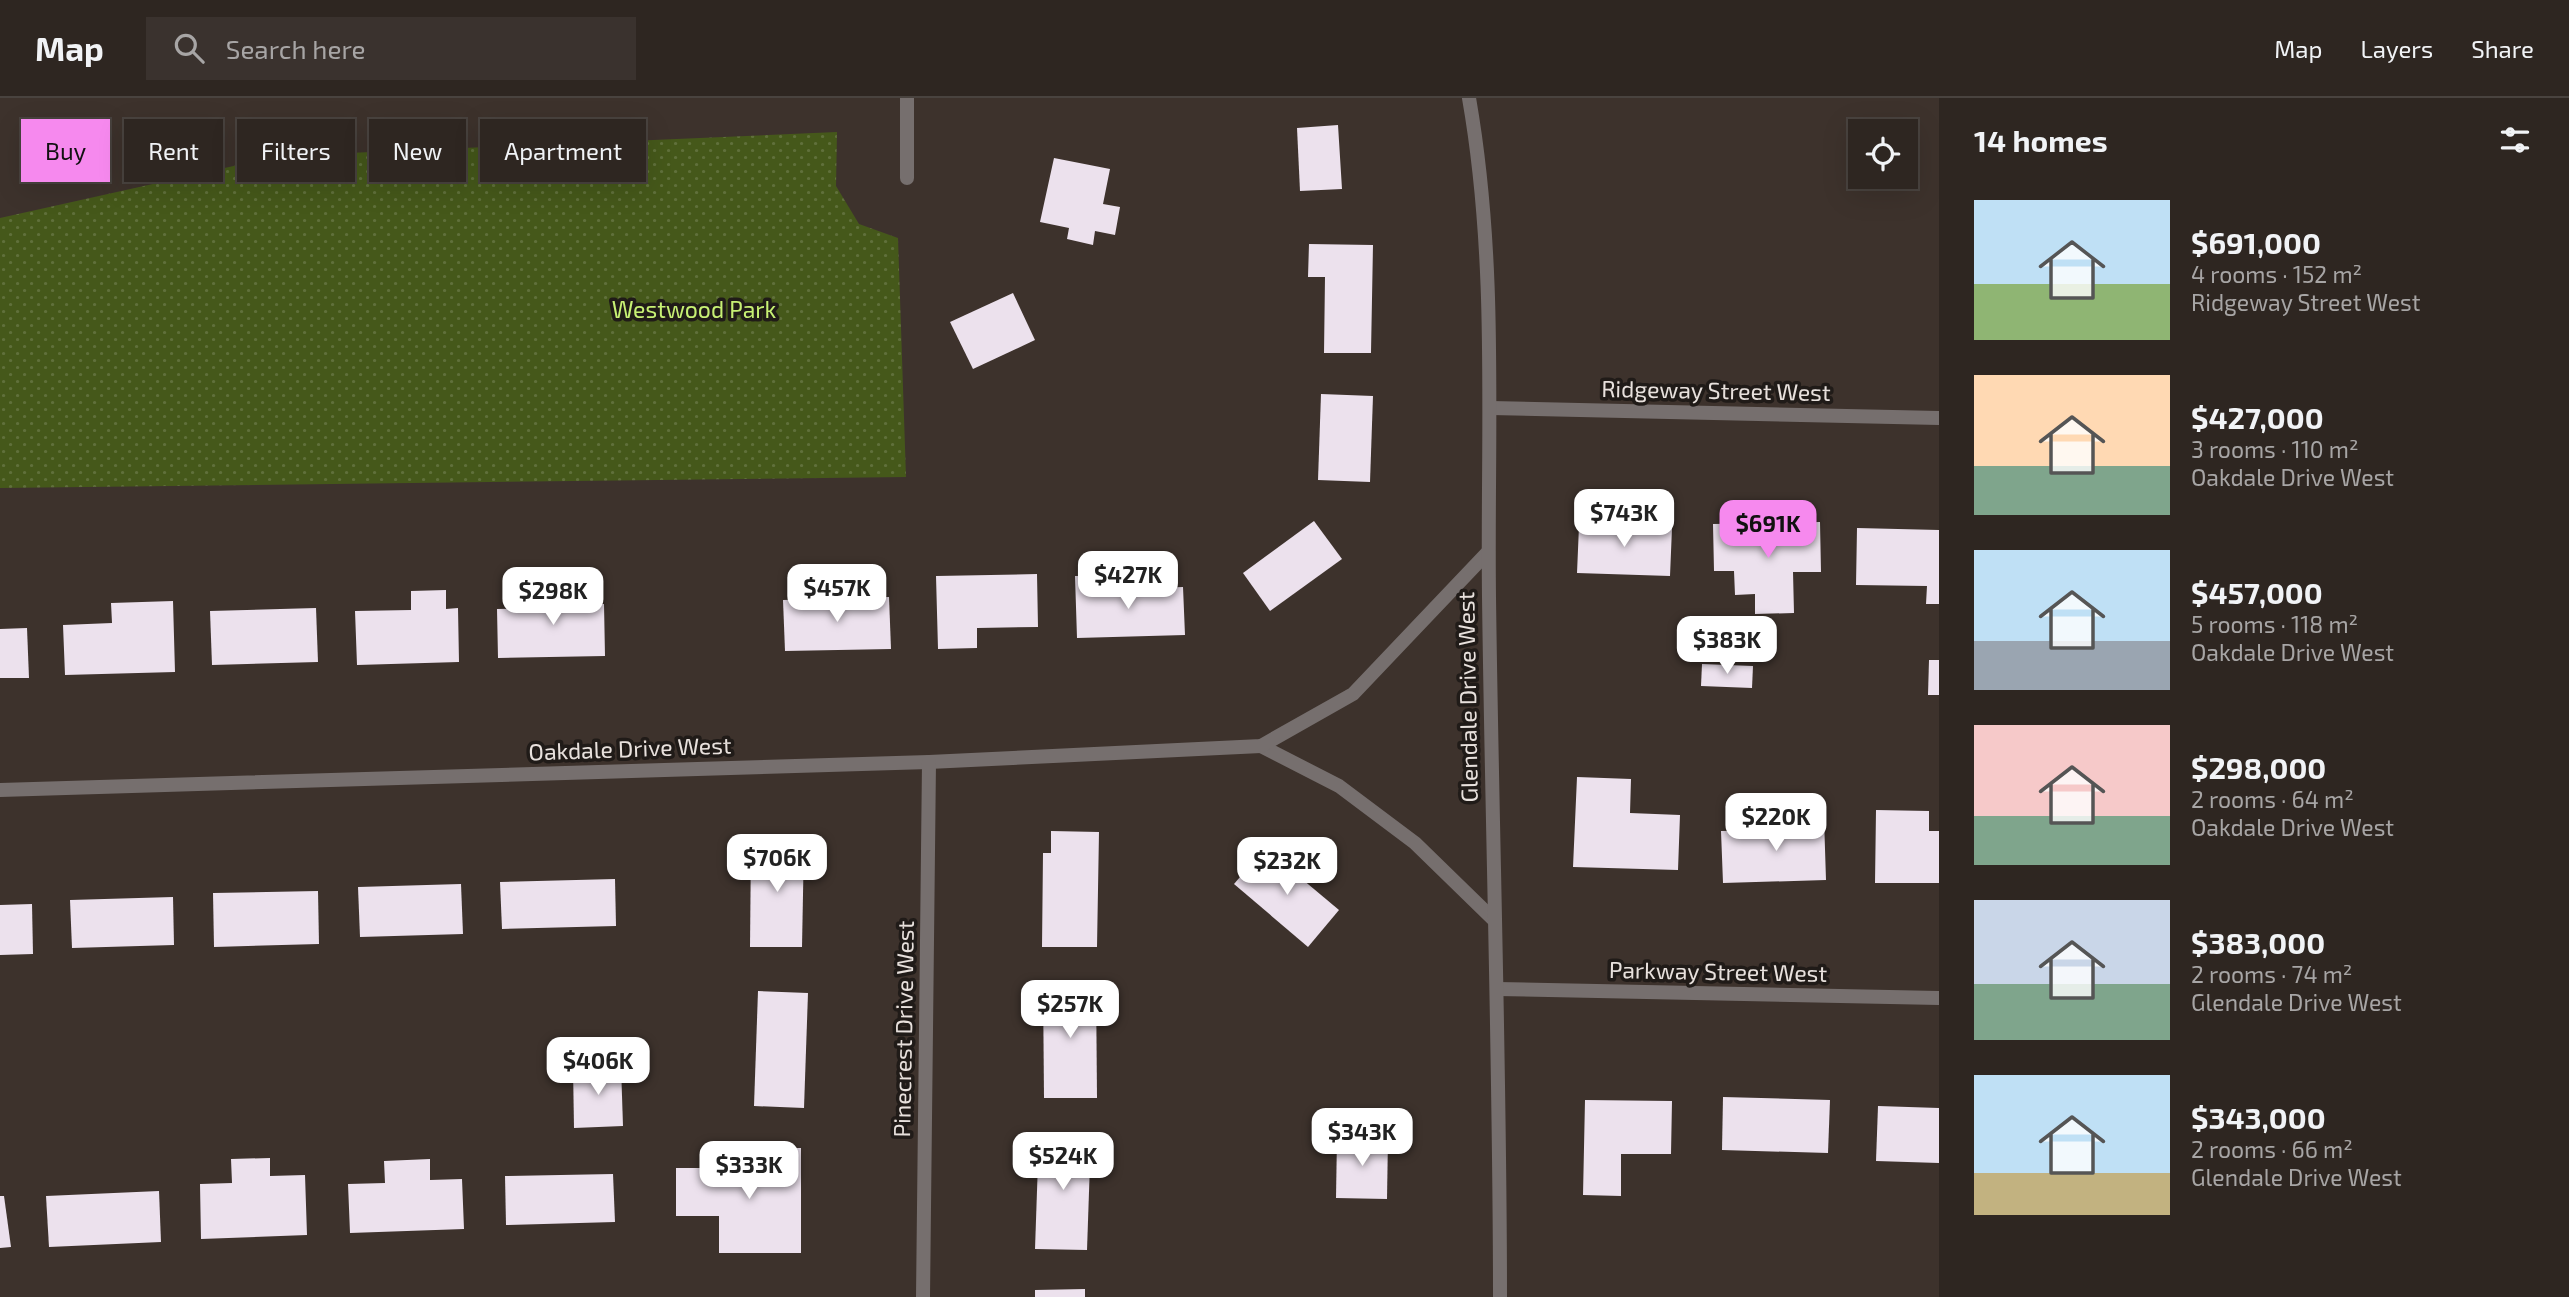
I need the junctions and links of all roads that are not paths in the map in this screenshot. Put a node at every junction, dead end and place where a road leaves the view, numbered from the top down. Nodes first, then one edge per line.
1 (906, 98) edge
2 (1469, 98) edge
3 (907, 178) dead end
4 (1491, 408) junction
5 (1939, 418) edge
6 (1488, 552) junction
7 (1261, 746) junction
8 (929, 762) junction
9 (0, 790) edge
10 (1493, 919) junction
11 (1497, 989) junction
12 (1939, 998) edge
13 (923, 1297) edge
14 (1500, 1297) edge

1 - 3 street
2 - 4 street, Glendale Drive West
4 - 5 street, Ridgeway Street West
4 - 6 street, Glendale Drive West
6 - 7 street, Oakdale Drive West
6 - 10 street, Glendale Drive West
7 - 8 street, Oakdale Drive West
7 - 10 street, Oakdale Drive West
8 - 9 street, Oakdale Drive West
8 - 13 street, Pinecrest Drive West
10 - 11 street, Glendale Drive West
11 - 12 street, Parkway Street West
11 - 14 street, Glendale Drive West

